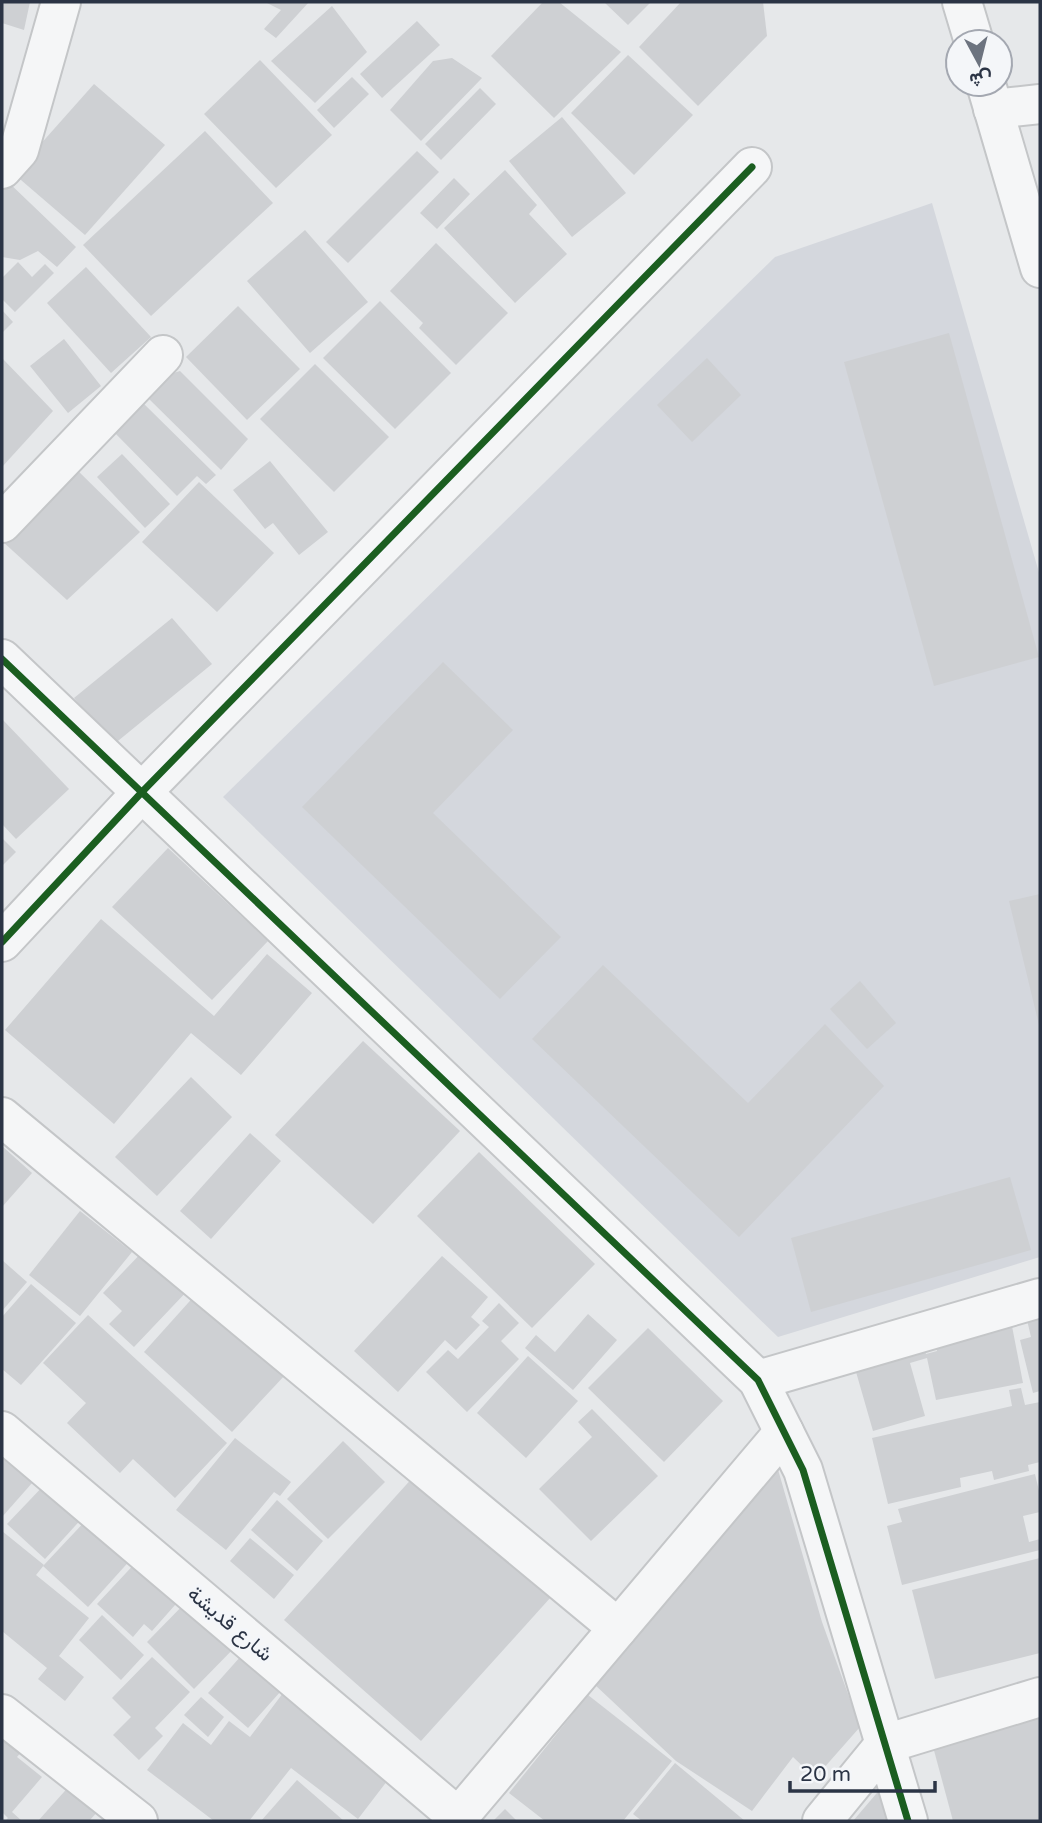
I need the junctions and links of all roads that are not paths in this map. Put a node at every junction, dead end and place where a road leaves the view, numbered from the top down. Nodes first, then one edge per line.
1 (61, 2) edge
2 (962, 2) edge
3 (970, 28) edge
4 (990, 98) edge
5 (997, 98) edge
6 (1040, 104) edge
7 (752, 167) dead end
8 (2, 170) edge
9 (1040, 268) edge
10 (163, 355) dead end
11 (2, 523) edge
12 (2, 659) edge
13 (142, 792) junction
14 (2, 942) edge
15 (2, 1117) edge
16 (1040, 1298) edge
17 (758, 1380) junction
18 (2, 1431) edge
19 (784, 1432) junction
20 (618, 1628) junction
21 (1040, 1697) edge
22 (2, 1714) edge
23 (885, 1744) junction
24 (457, 1819) edge
25 (138, 1821) edge
26 (822, 1821) edge
27 (908, 1821) edge

1 - 8 street
2 - 3 street
4 - 9 street
5 - 6 street
7 - 13 street
10 - 11 street
12 - 13 street
13 - 14 street
13 - 17 street
15 - 20 street
16 - 17 street
17 - 19 street
18 - 24 street, شارع قديشة
19 - 20 street
19 - 23 street
20 - 24 street
21 - 23 street
22 - 25 street
23 - 26 street
23 - 27 street

